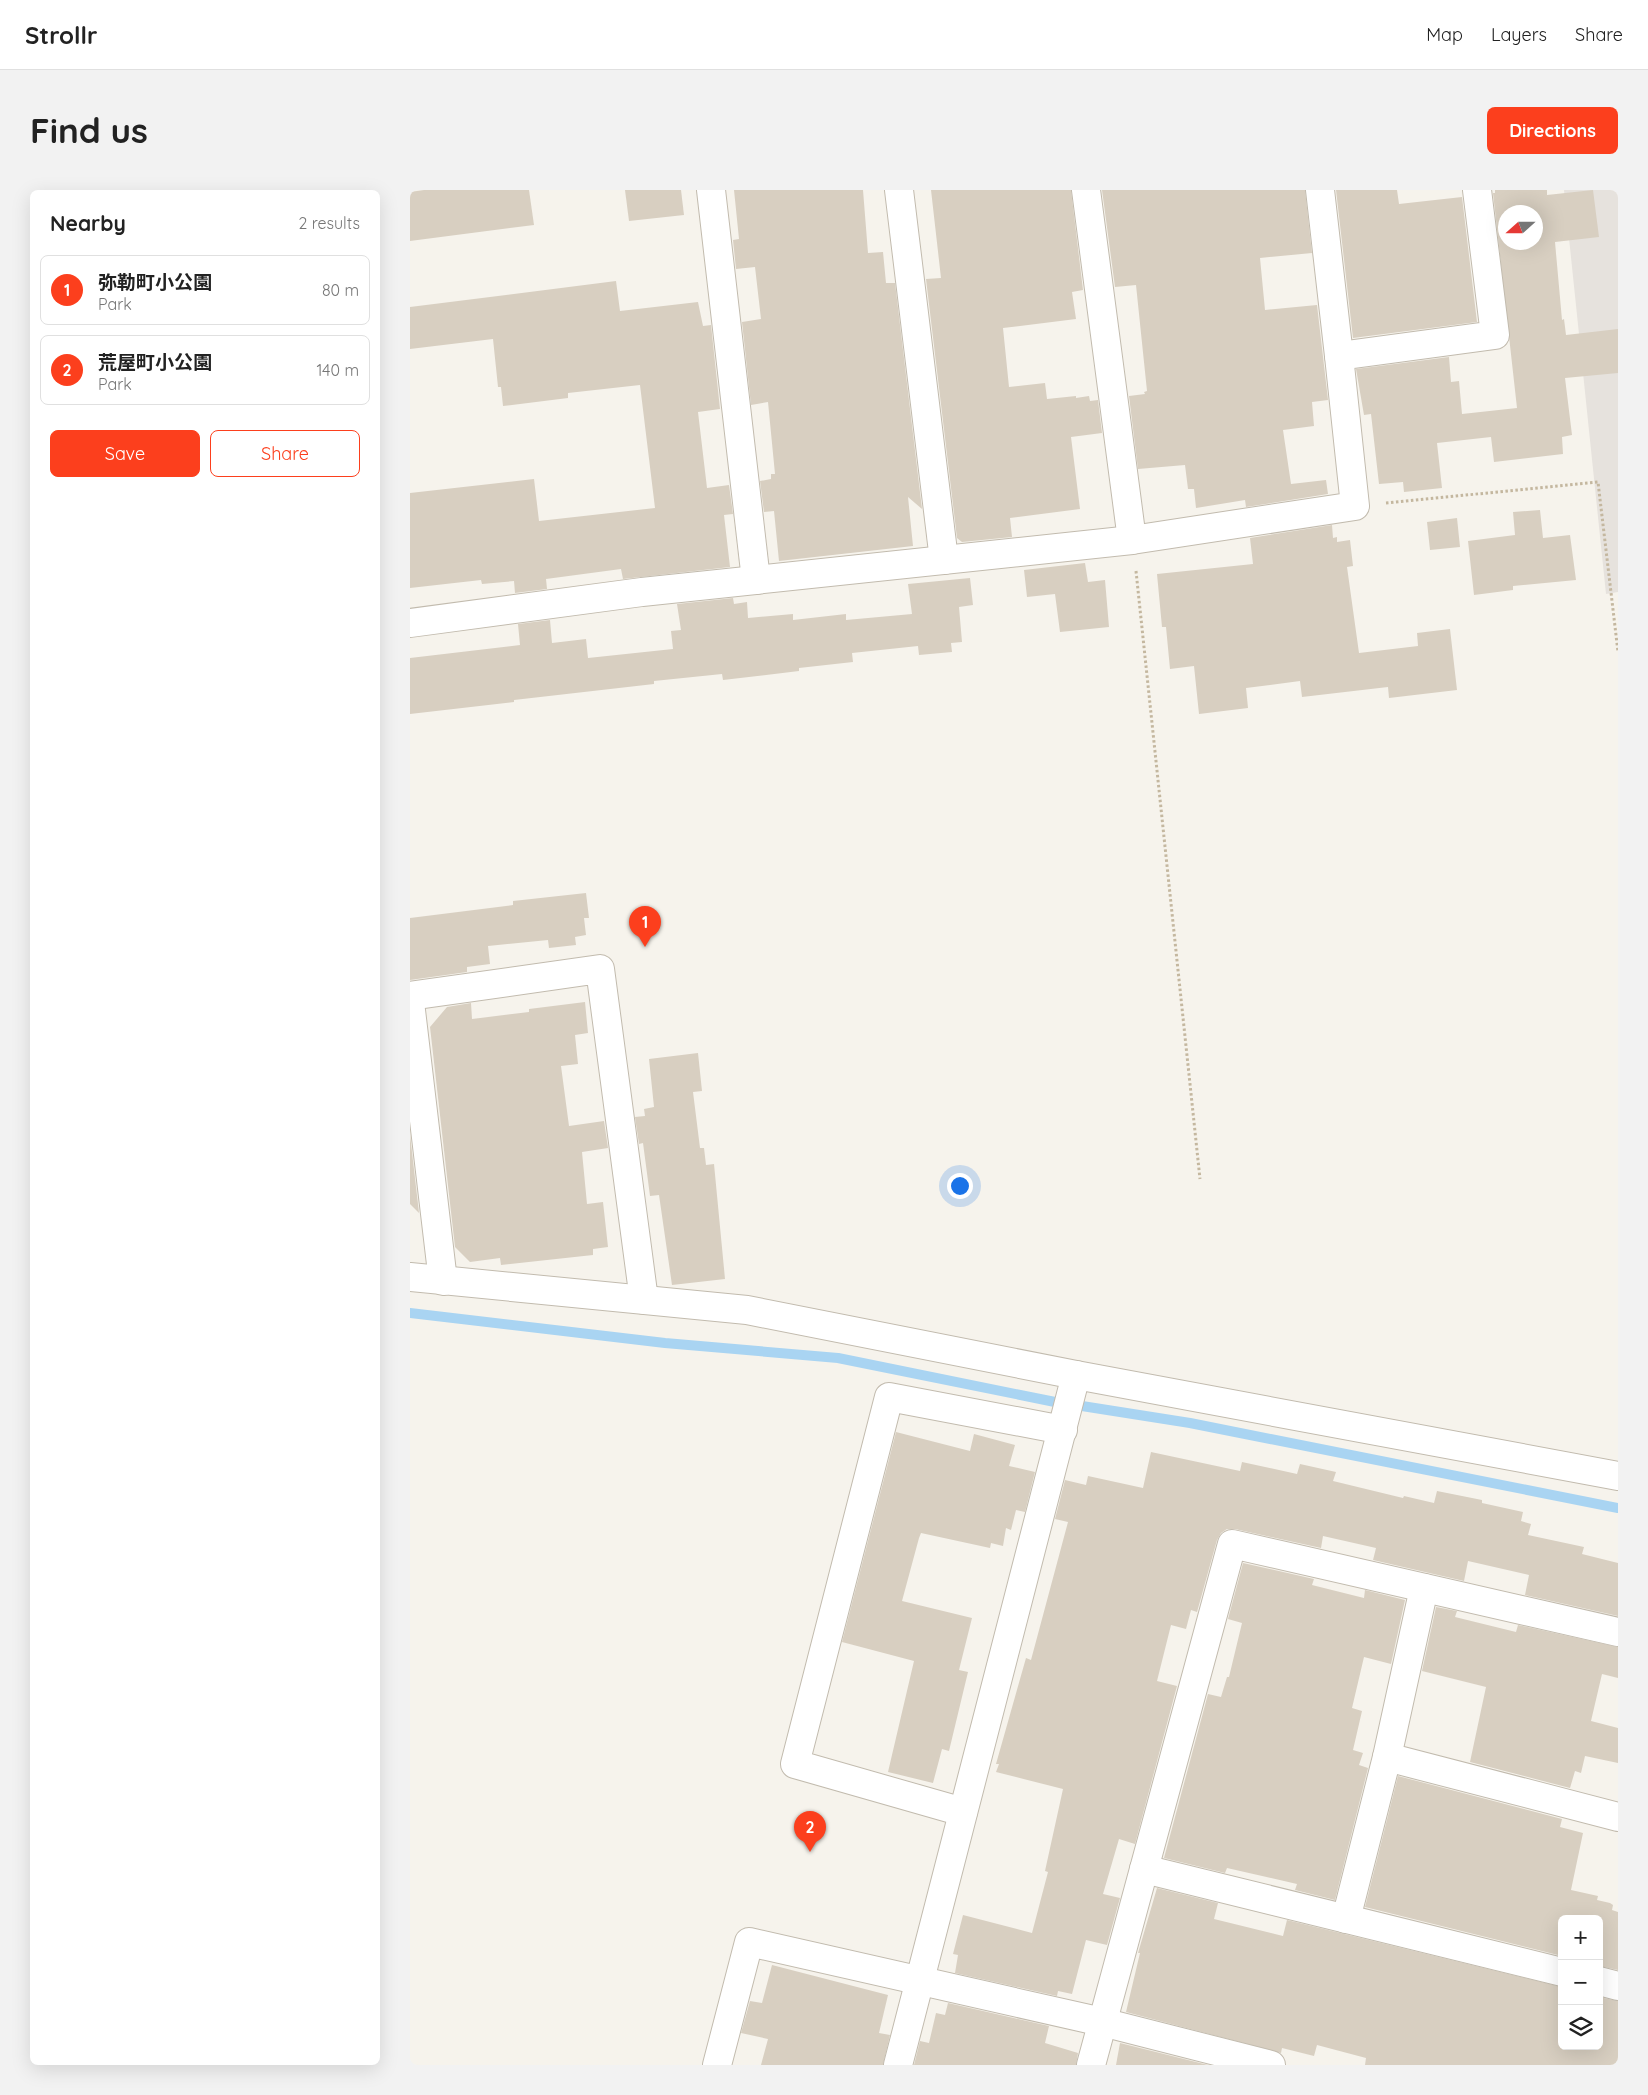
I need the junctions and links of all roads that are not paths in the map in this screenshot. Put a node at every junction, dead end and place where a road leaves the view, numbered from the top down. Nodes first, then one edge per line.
1 (711, 190) edge
2 (899, 190) edge
3 (1086, 190) edge
4 (1320, 190) edge
5 (1477, 190) edge
6 (1339, 356) junction
7 (1132, 540) junction
8 (944, 560) junction
9 (756, 580) junction
10 (410, 623) edge
11 (410, 996) edge
12 (410, 1002) edge
13 (410, 1277) edge
14 (443, 1281) junction
15 (644, 1300) junction
16 (1076, 1375) junction
17 (1062, 1430) junction
18 (1618, 1476) edge
19 (1424, 1588) junction
20 (1618, 1632) edge
21 (1387, 1757) junction
22 (963, 1812) junction
23 (1618, 1817) edge
24 (1144, 1868) junction
25 (1346, 1919) junction
26 (1558, 1971) edge
27 (920, 1979) junction
28 (1603, 1983) edge
29 (1618, 1986) edge
30 (1102, 2022) junction
31 (717, 2065) edge
32 (898, 2065) edge
33 (1091, 2065) edge
34 (1271, 2065) edge

1 - 9 street
2 - 8 street
3 - 7 street
4 - 6 street
5 - 6 street
6 - 7 street
7 - 8 street
8 - 9 street
9 - 10 street
11 - 15 street
12 - 14 street
13 - 14 street
14 - 15 street
15 - 16 street
16 - 17 street
16 - 18 street
17 - 22 street
17 - 22 street
19 - 20 street
19 - 21 street
19 - 24 street
21 - 23 street
21 - 25 street
22 - 27 street
24 - 25 street
24 - 30 street
25 - 26 street
27 - 30 street
27 - 31 street
27 - 32 street
28 - 29 street
30 - 33 street
30 - 34 street

